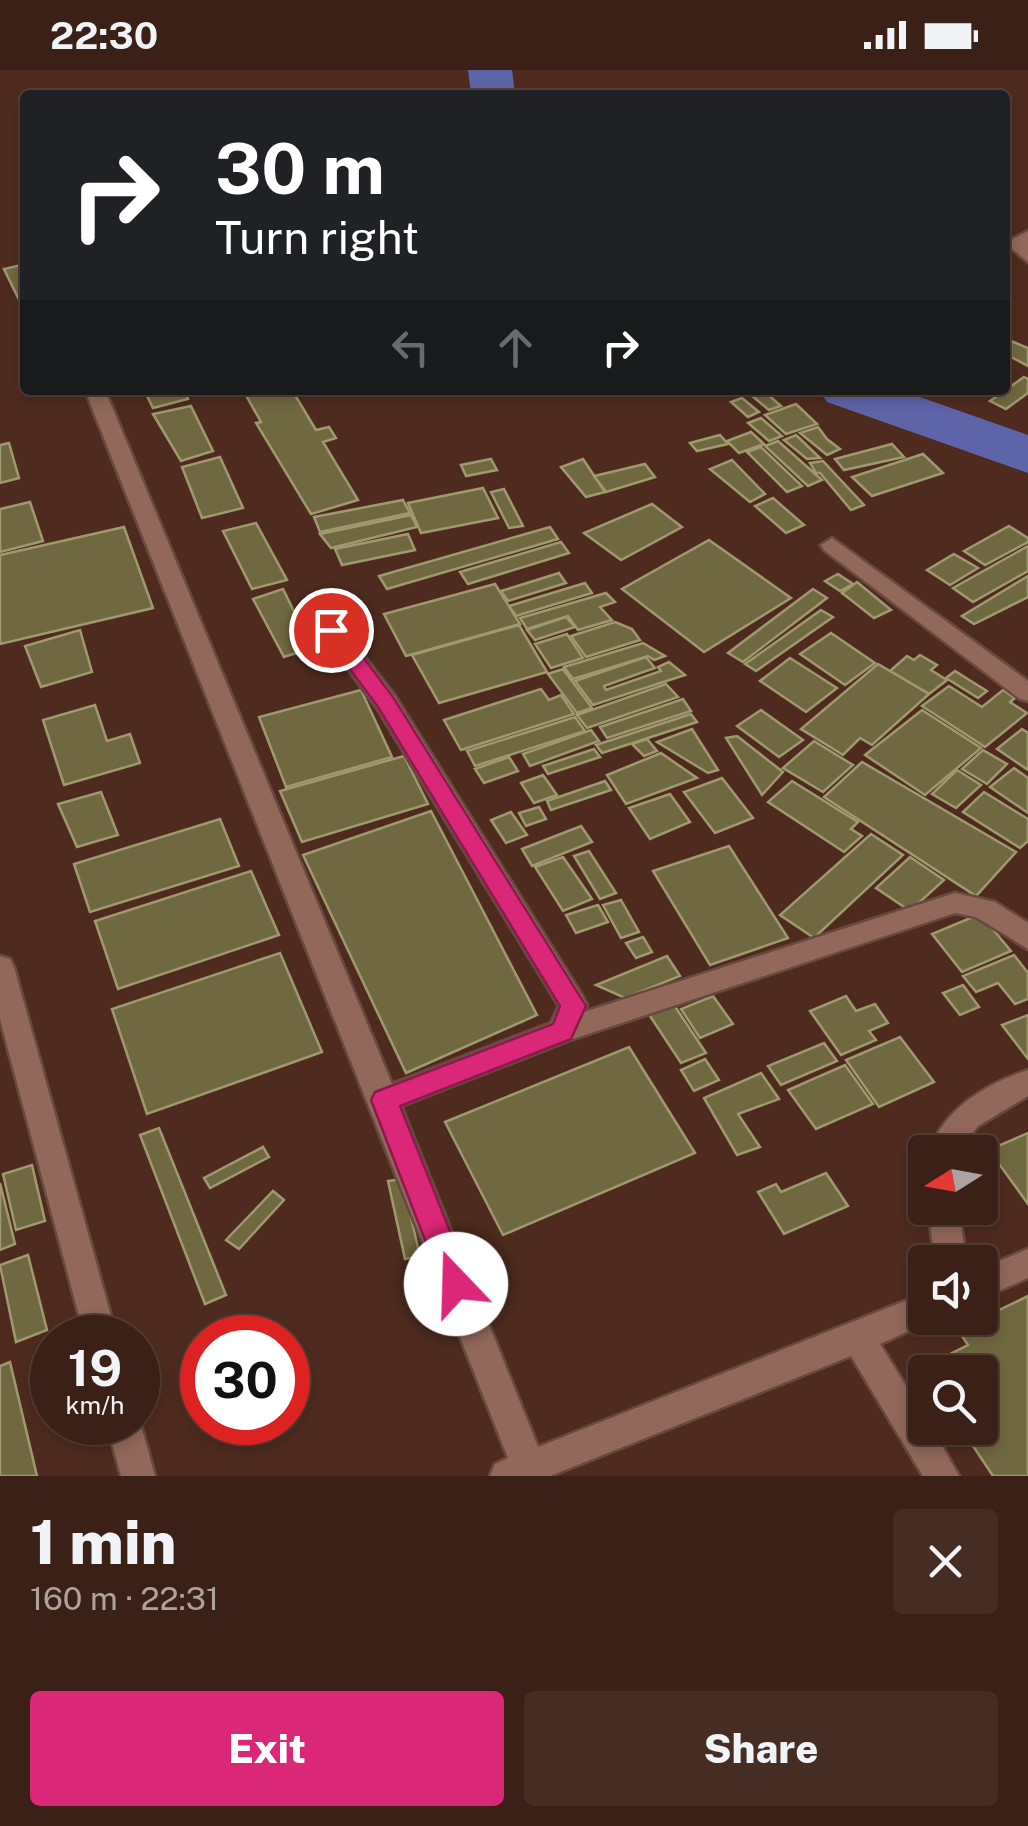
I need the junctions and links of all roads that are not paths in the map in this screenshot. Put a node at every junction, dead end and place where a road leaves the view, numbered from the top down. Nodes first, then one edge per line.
1 (1028, 236) edge
2 (1028, 257) edge
3 (96, 395) edge
4 (832, 544) dead end
5 (331, 630) dead end
6 (1028, 692) edge
7 (1028, 938) edge
8 (0, 967) edge
9 (562, 1032) junction
10 (1028, 1082) edge
11 (384, 1100) junction
12 (951, 1135) edge
13 (1028, 1263) edge
14 (998, 1276) edge
15 (94, 1315) edge
16 (908, 1316) edge
17 (858, 1338) junction
18 (129, 1445) edge
19 (522, 1473) edge
20 (138, 1476) edge
21 (942, 1476) edge

1 - 2 street
3 - 11 street
4 - 6 street
5 - 9 street
7 - 9 street
8 - 15 street
9 - 11 street
10 - 12 street
11 - 19 street
13 - 14 street
16 - 17 street
17 - 19 street
17 - 21 street
18 - 20 street

